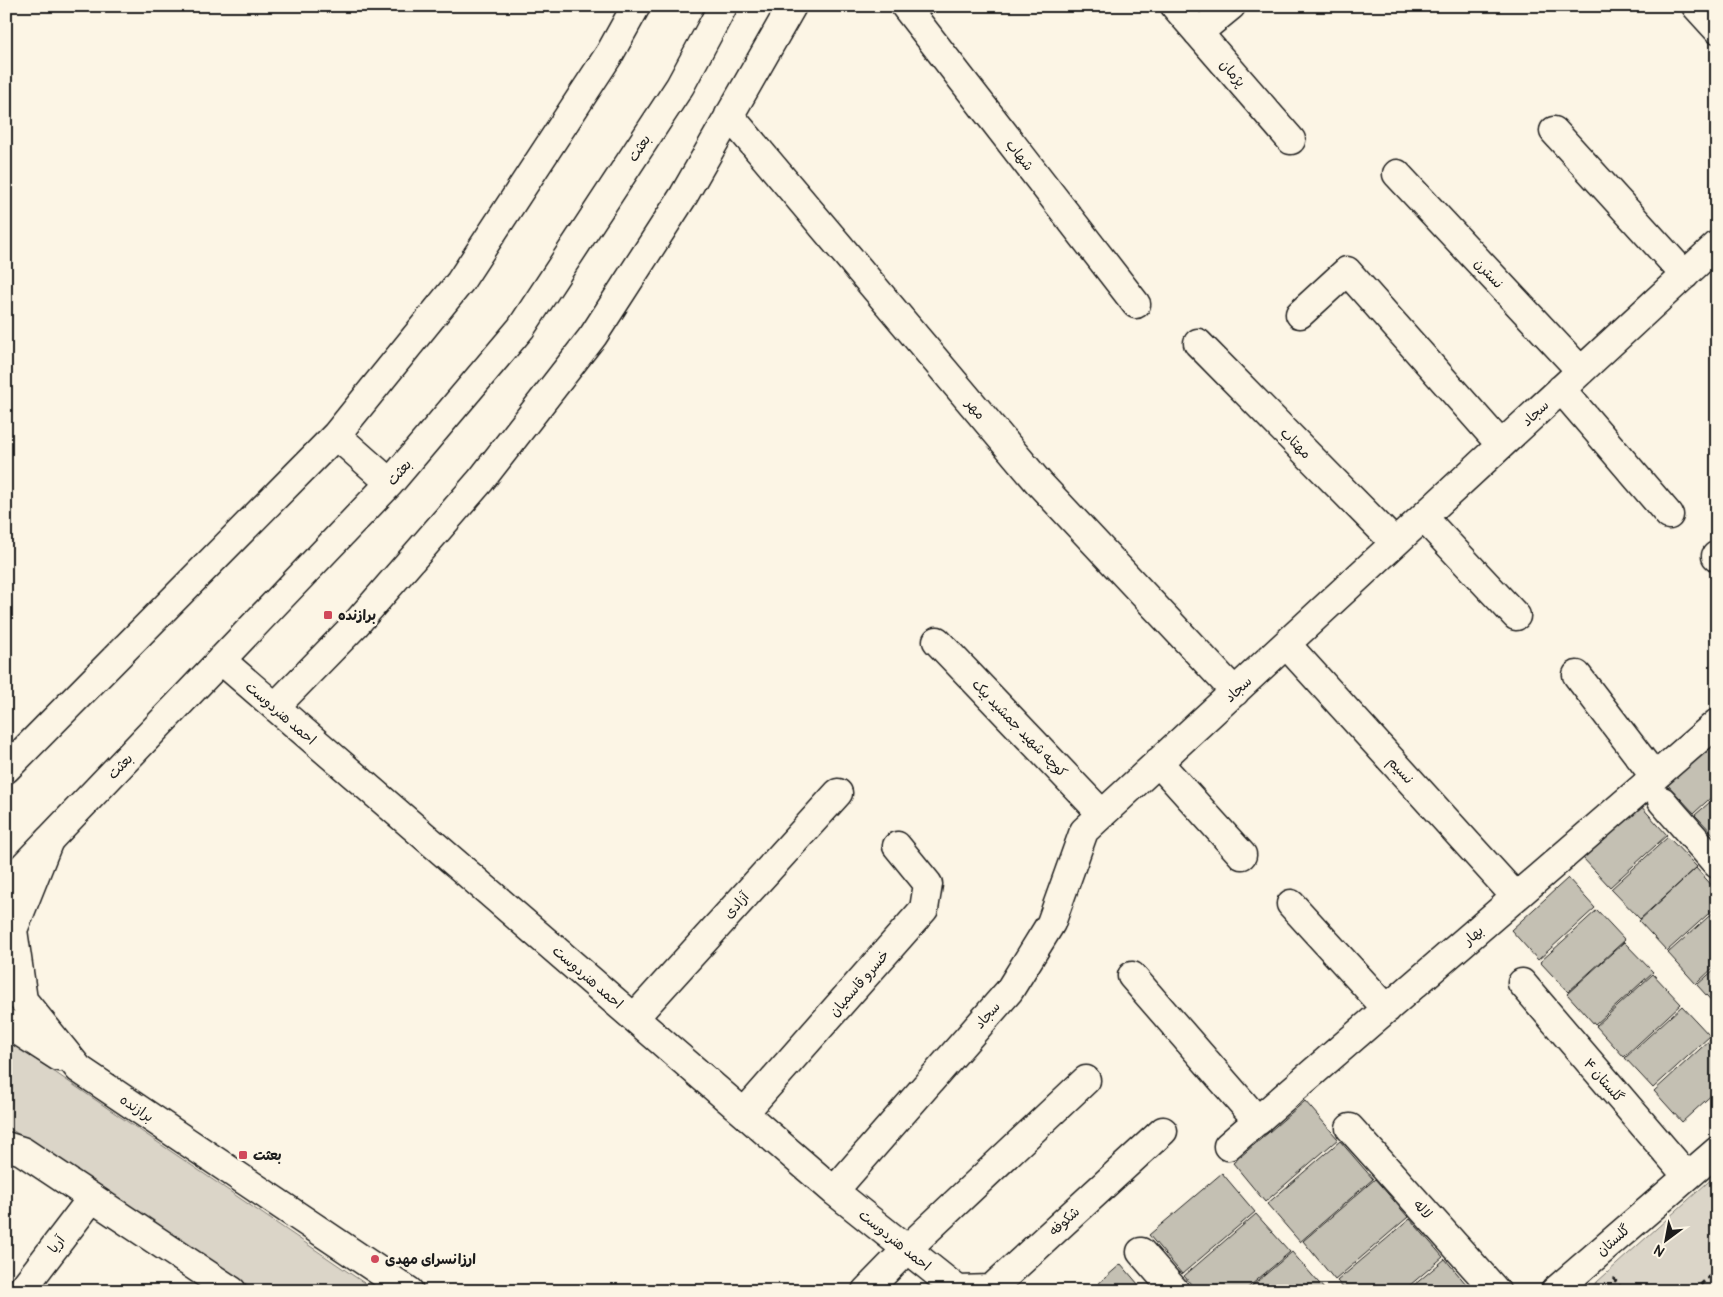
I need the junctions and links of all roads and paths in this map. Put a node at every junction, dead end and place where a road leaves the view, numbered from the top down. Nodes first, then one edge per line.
1 (636, 6) edge
2 (723, 6) edge
3 (792, 6) edge
4 (905, 6) edge
5 (1175, 6) edge
6 (1231, 6) edge
7 (1696, 6) edge
8 (1717, 29) edge
9 (1198, 33) junction
10 (730, 115) junction
11 (1554, 131) dead end
12 (1291, 140) dead end
13 (1397, 174) dead end
14 (1713, 257) edge
15 (1685, 275) junction
16 (1136, 304) dead end
17 (1300, 314) dead end
18 (1198, 343) dead end
19 (1571, 380) junction
20 (336, 435) junction
21 (1501, 444) junction
22 (390, 483) junction
23 (1669, 515) dead end
24 (1423, 517) junction
25 (1395, 543) junction
26 (1516, 616) dead end
27 (937, 641) dead end
28 (1286, 644) junction
29 (221, 660) junction
30 (1576, 675) dead end
31 (1235, 692) junction
32 (274, 707) junction
33 (1717, 723) edge
34 (1158, 762) junction
35 (6, 769) edge
36 (1659, 789) junction
37 (838, 793) dead end
38 (1102, 814) junction
39 (49, 840) junction
40 (897, 846) dead end
41 (1242, 855) dead end
42 (1717, 864) edge
43 (6, 885) edge
44 (1516, 897) junction
45 (1291, 904) dead end
46 (1132, 976) dead end
47 (1522, 983) dead end
48 (1387, 1009) junction
49 (634, 1018) junction
50 (6, 1023) edge
51 (79, 1070) junction
52 (1086, 1080) dead end
53 (744, 1113) junction
54 (1258, 1121) junction
55 (1350, 1128) dead end
56 (1163, 1131) dead end
57 (11, 1146) edge
58 (1228, 1146) dead end
59 (1717, 1151) edge
60 (1687, 1176) junction
61 (834, 1191) junction
62 (92, 1198) junction
63 (906, 1250) junction
64 (1141, 1252) dead end
65 (1717, 1269) edge
66 (1608, 1272) dead end
67 (958, 1290) edge
68 (21, 1291) edge
69 (232, 1291) edge
70 (409, 1291) edge
71 (866, 1291) edge
72 (1175, 1291) edge
73 (1496, 1291) edge
74 (1555, 1291) edge
75 (1624, 1291) edge
76 (1694, 1291) edge

1 - 20 street
2 - 22 street, بعثت
3 - 10 street
4 - 16 street, شهاب
5 - 9 street, پژمان
6 - 9 street
7 - 8 street
9 - 12 street, پژمان
10 - 31 street, مهر
10 - 32 street
11 - 15 street
13 - 19 street, نسترن
14 - 15 street, سجاد
15 - 19 street, سجاد
17 - 21 street
18 - 25 street, مهتاب
19 - 21 street, سجاد
19 - 23 street, نسترن
20 - 22 street
20 - 35 street
21 - 24 street, سجاد
22 - 29 street, بعثت
24 - 25 street, سجاد
24 - 26 street
25 - 28 street, سجاد
27 - 38 street, کوچه شهید جمشید بیک
28 - 31 street, سجاد
28 - 44 street, نسیم
29 - 32 street, احمد هنردوست
29 - 39 street, بعثت
30 - 36 street
31 - 34 street, سجاد
32 - 49 street, احمد هنردوست
33 - 36 street, بهار
34 - 38 street, سجاد
34 - 41 street
36 - 42 street
36 - 44 street, بهار
37 - 49 street, آزادی
38 - 61 street, سجاد
39 - 43 street, بعثت
39 - 51 street, برازنده
40 - 53 street, خسرو قاسمیان
44 - 48 street, بهار
45 - 48 street
46 - 54 street
47 - 60 street, گلستان ۴
48 - 54 street, بهار
49 - 53 street, احمد هنردوست
50 - 51 street
51 - 70 street, برازنده
52 - 63 street
53 - 61 street, احمد هنردوست
54 - 58 street, بهار
55 - 73 street, لاله
56 - 67 street, شکوفه
57 - 62 street
59 - 60 street, گلستان
60 - 74 street, گلستان
61 - 63 street, احمد هنردوست
62 - 68 street, آریا
62 - 69 street
63 - 67 street, احمد هنردوست
63 - 71 street
64 - 72 street
65 - 76 path
66 - 75 path

